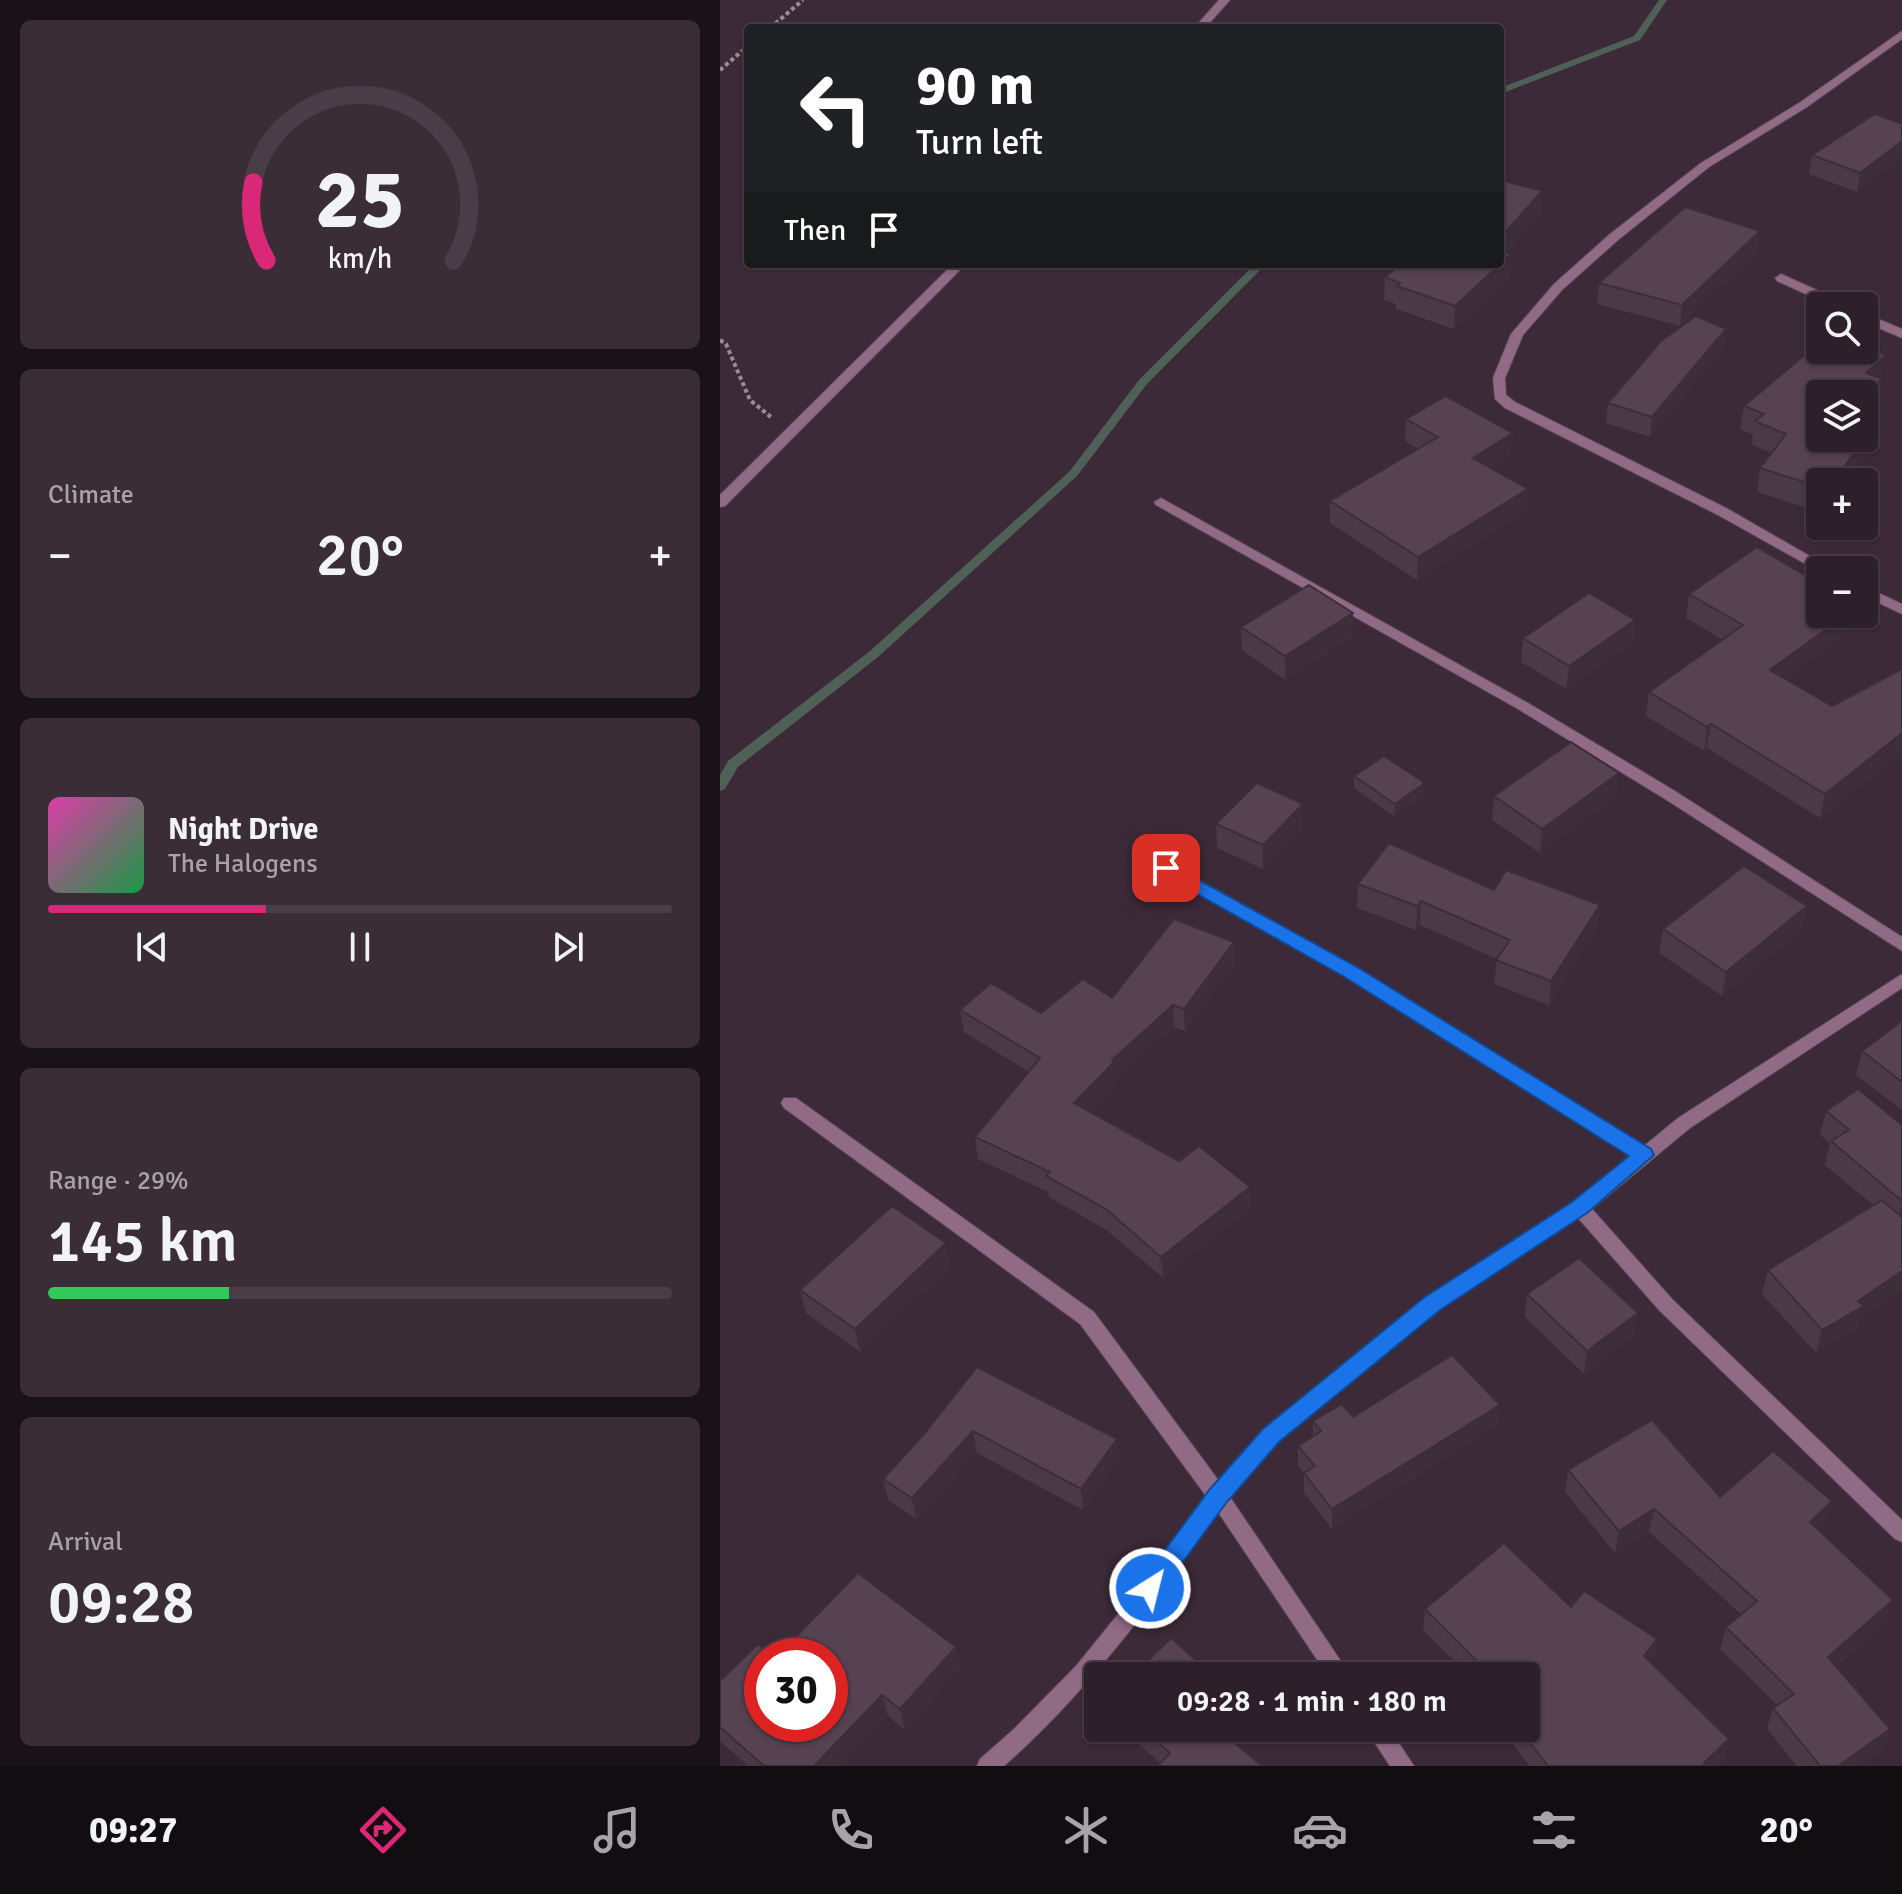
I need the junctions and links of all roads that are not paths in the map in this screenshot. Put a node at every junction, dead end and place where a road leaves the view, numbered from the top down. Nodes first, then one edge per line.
1 (1225, 0) edge
2 (1203, 24) edge
3 (1902, 34) edge
4 (956, 268) edge
5 (1781, 278) dead end
6 (1812, 292) edge
7 (1878, 323) edge
8 (1902, 334) edge
9 (1161, 502) dead end
10 (720, 503) edge
11 (1806, 558) edge
12 (1878, 597) edge
13 (1902, 610) edge
14 (1140, 854) dead end
15 (1902, 945) edge
16 (1902, 980) edge
17 (790, 1103) dead end
18 (1644, 1155) junction
19 (1580, 1208) junction
20 (1218, 1496) junction
21 (1902, 1533) edge
22 (1331, 1662) edge
23 (1386, 1742) edge
24 (988, 1766) edge
25 (1403, 1766) edge

1 - 2 street
3 - 11 street
4 - 10 street
5 - 6 street
7 - 8 street
9 - 15 street
12 - 13 street
14 - 18 street
16 - 18 street
17 - 20 street
18 - 19 street
19 - 20 street
19 - 21 street
20 - 22 street
20 - 24 street
23 - 25 street

